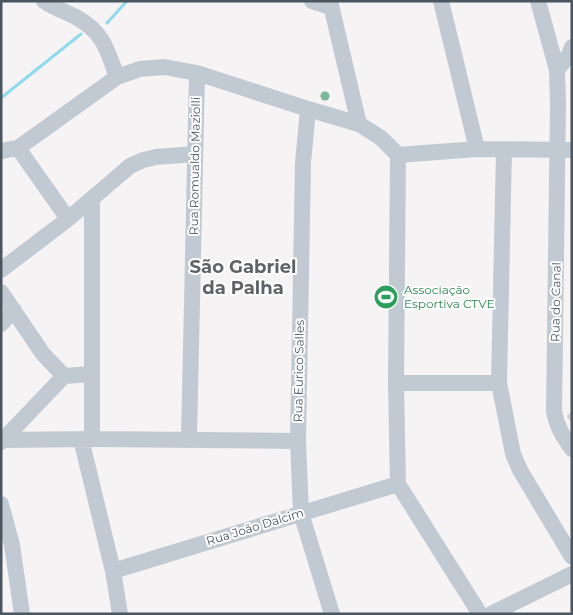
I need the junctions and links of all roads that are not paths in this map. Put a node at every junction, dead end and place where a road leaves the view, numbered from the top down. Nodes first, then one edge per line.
1 (312, 1) edge
2 (441, 1) edge
3 (538, 1) edge
4 (46, 2) edge
5 (330, 4) edge
6 (572, 47) edge
7 (558, 70) junction
8 (197, 73) junction
9 (117, 76) junction
10 (308, 109) junction
11 (360, 124) junction
12 (18, 148) junction
13 (478, 149) junction
14 (504, 150) junction
15 (565, 150) edge
16 (1, 151) edge
17 (195, 154) junction
18 (398, 154) junction
19 (92, 199) junction
20 (68, 219) junction
21 (1, 270) edge
22 (1, 292) edge
23 (14, 310) junction
24 (1, 324) edge
25 (92, 374) junction
26 (64, 376) junction
27 (396, 383) junction
28 (499, 383) junction
29 (86, 439) junction
30 (189, 439) junction
31 (2, 441) edge
32 (298, 441) junction
33 (572, 450) edge
34 (398, 484) junction
35 (1, 504) edge
36 (301, 513) junction
37 (7, 546) edge
38 (572, 556) edge
39 (113, 571) junction
40 (572, 574) edge
41 (22, 614) edge
42 (120, 614) edge
43 (332, 614) edge
44 (480, 614) edge
45 (491, 614) edge

1 - 5 street
2 - 13 street
3 - 7 street, Rua do Canal
4 - 9 street
5 - 11 street
6 - 7 street
7 - 15 street, Rua do Canal
8 - 9 street
8 - 10 street
8 - 17 street, Rua Romualdo Maziolli
9 - 12 street
10 - 11 street
10 - 32 street, Rua Eurico Salles
11 - 18 street
12 - 16 street
12 - 20 street
13 - 14 street
13 - 18 street
14 - 15 street
14 - 28 street
15 - 33 street, Rua do Canal
17 - 19 street
17 - 30 street, Rua Romualdo Maziolli
18 - 27 street
19 - 20 street
19 - 25 street
20 - 21 street
22 - 23 street
23 - 24 street
23 - 26 street
25 - 26 street
25 - 29 street
26 - 31 street
27 - 28 street
27 - 34 street
28 - 38 street
29 - 30 street
29 - 31 street
29 - 39 street
30 - 32 street
32 - 36 street, Rua Eurico Salles
34 - 36 street, Rua João Dalcim
34 - 44 street
35 - 37 street
36 - 39 street, Rua João Dalcim
36 - 43 street, Rua Eurico Salles
37 - 41 street
39 - 42 street
40 - 45 street

